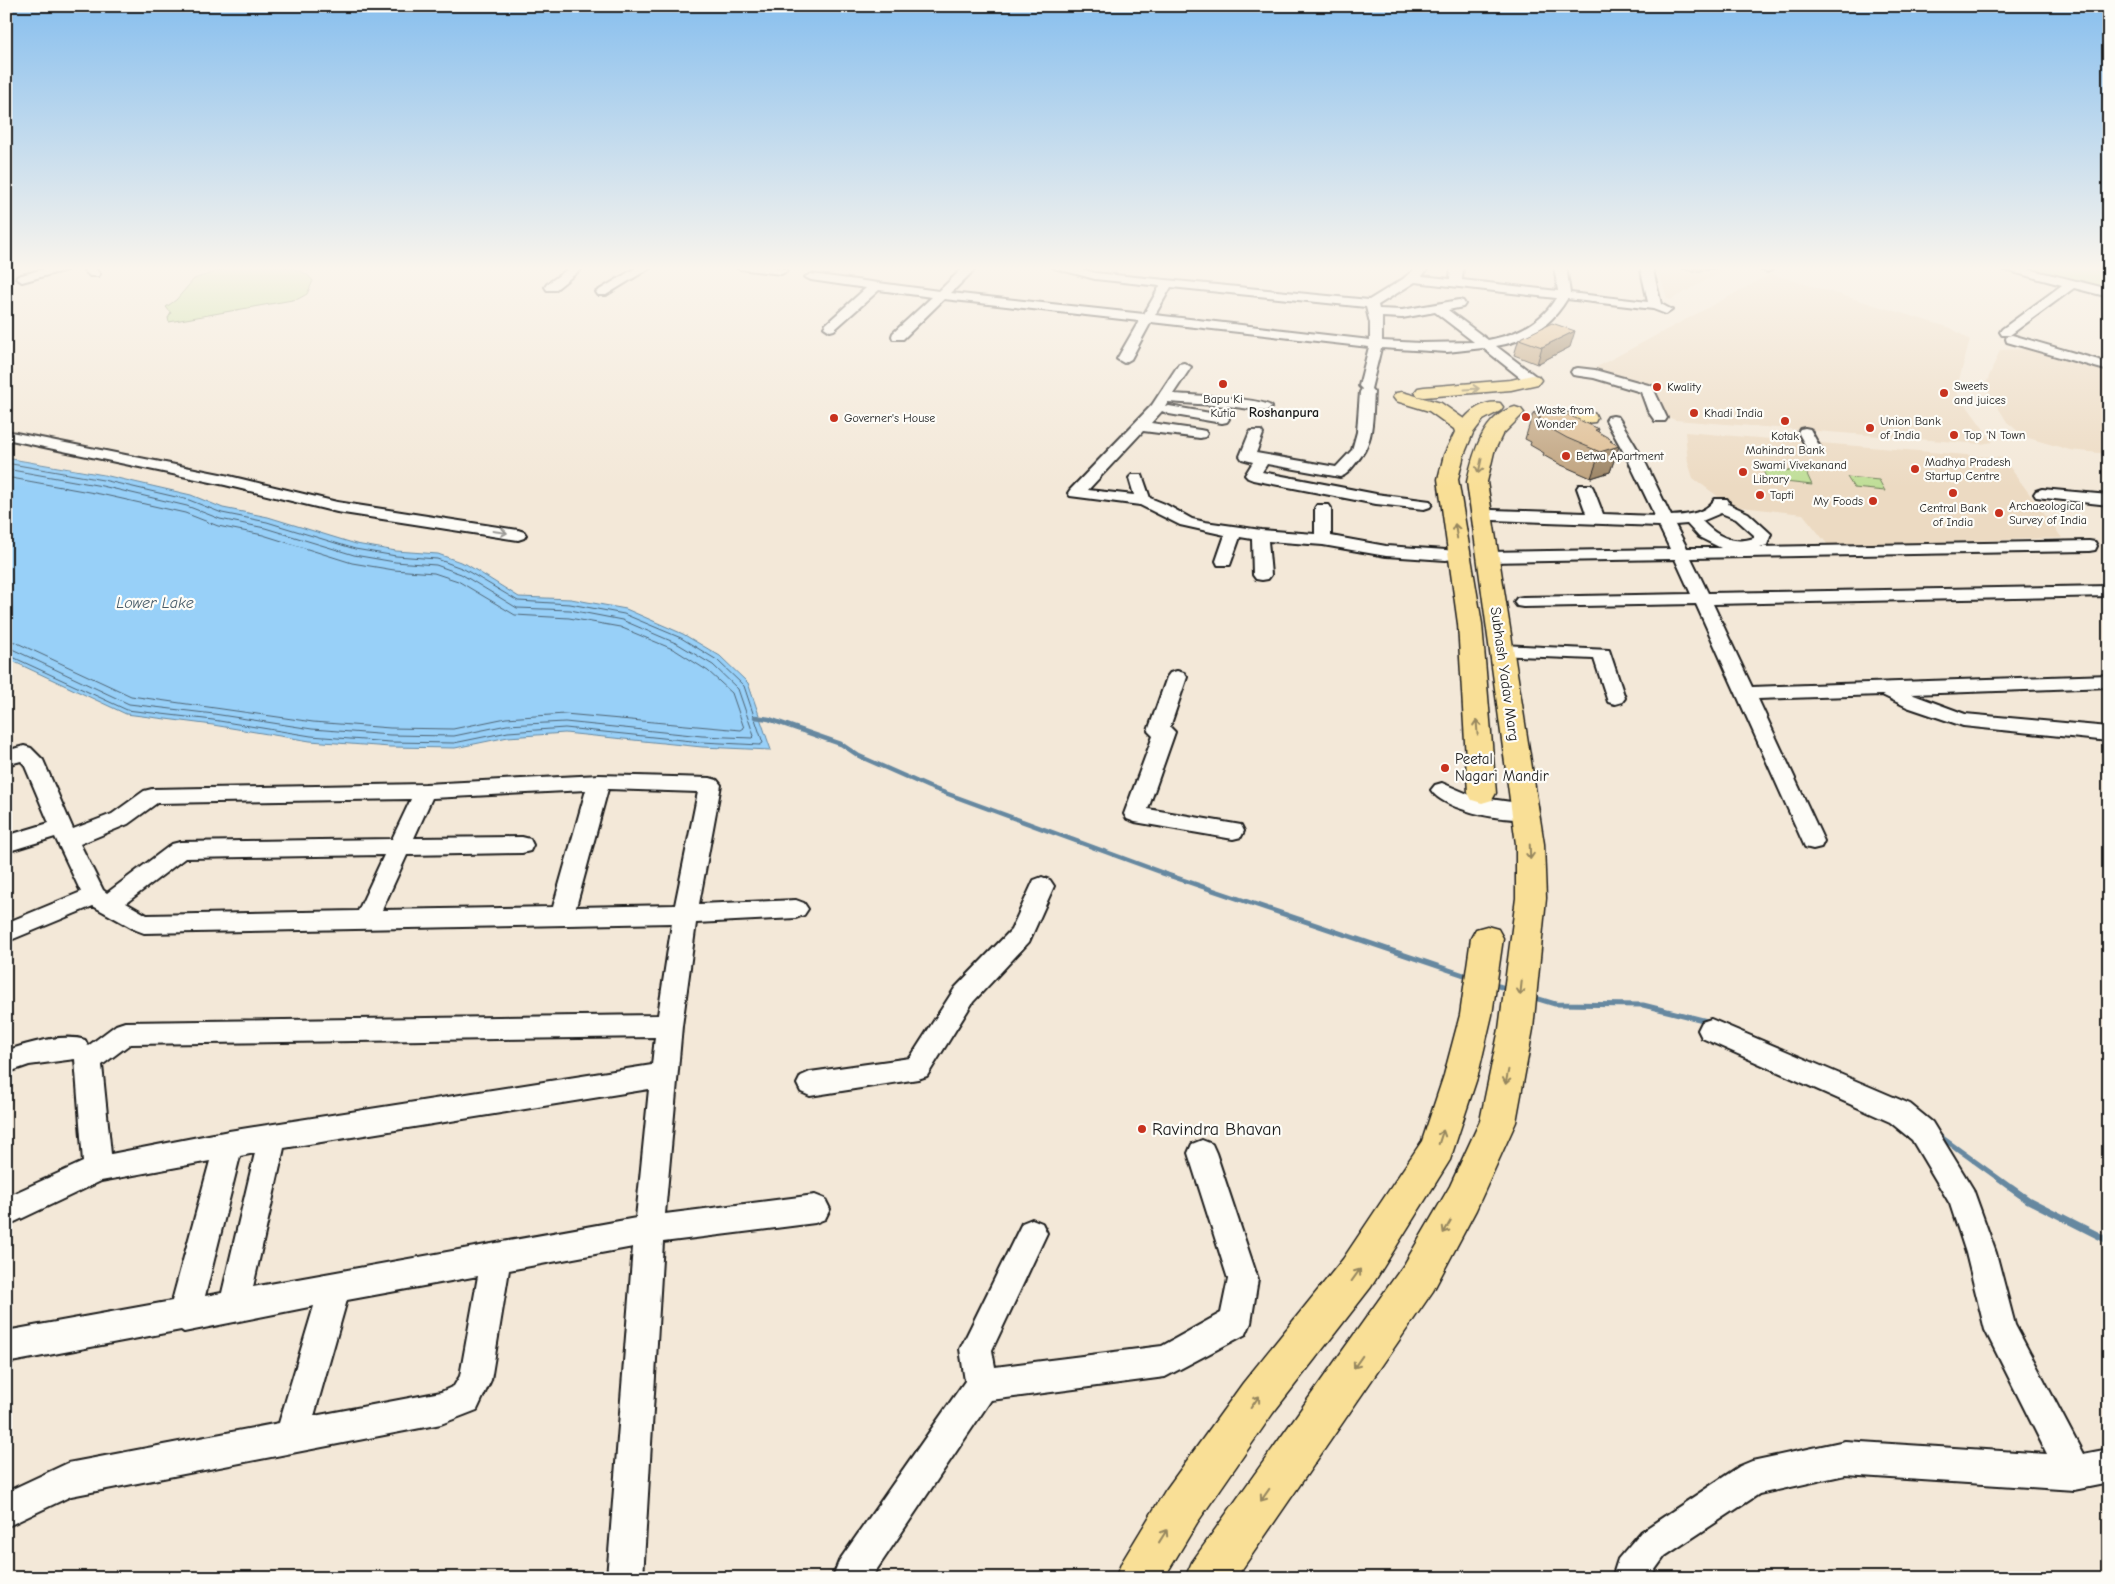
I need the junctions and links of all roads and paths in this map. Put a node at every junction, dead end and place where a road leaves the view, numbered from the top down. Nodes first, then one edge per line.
1 (1134, 340) edge
2 (1338, 340) edge
3 (1375, 340) edge
4 (1481, 340) edge
5 (1505, 340) edge
6 (2025, 340) edge
7 (1375, 344) junction
8 (1487, 344) junction
9 (1124, 359) dead end
10 (1184, 367) dead end
11 (2109, 367) edge
12 (1578, 372) dead end
13 (1532, 380) joint
14 (1424, 392) dead end
15 (1402, 397) dead end
16 (1161, 403) junction
17 (1266, 407) dead end
18 (1588, 418) dead end
19 (1660, 418) dead end
20 (1222, 419) dead end
21 (1613, 420) dead end
22 (1140, 426) junction
23 (1464, 432) junction
24 (1805, 432) dead end
25 (1200, 434) dead end
26 (1256, 434) dead end
27 (6, 435) edge
28 (1490, 438) junction
29 (6, 443) edge
30 (1815, 451) dead end
31 (1262, 459) junction
32 (1137, 478) dead end
33 (1585, 488) dead end
34 (2042, 494) dead end
35 (2109, 500) edge
36 (1142, 501) junction
37 (1424, 504) dead end
38 (1323, 508) dead end
39 (1492, 515) dead end
40 (1596, 518) junction
41 (1691, 518) junction
42 (1664, 521) junction
43 (1234, 531) junction
44 (1261, 535) junction
45 (1323, 540) junction
46 (2089, 546) dead end
47 (1680, 554) junction
48 (1446, 555) dead end
49 (1488, 557) junction
50 (1224, 561) dead end
51 (1262, 575) dead end
52 (2109, 591) edge
53 (1702, 598) junction
54 (1523, 602) dead end
55 (1502, 651) junction
56 (1177, 677) dead end
57 (2109, 681) edge
58 (1885, 689) junction
59 (1745, 693) junction
60 (1615, 698) dead end
61 (2109, 734) edge
62 (6, 758) edge
63 (599, 782) junction
64 (424, 790) junction
65 (1482, 793) joint
66 (1526, 812) junction
67 (1233, 831) dead end
68 (65, 833) junction
69 (1813, 841) dead end
70 (6, 844) edge
71 (522, 845) dead end
72 (399, 848) junction
73 (1042, 886) dead end
74 (101, 900) junction
75 (796, 909) dead end
76 (685, 914) junction
77 (562, 916) junction
78 (366, 920) junction
79 (6, 933) edge
80 (1488, 938) dead end
81 (668, 1026) junction
82 (1711, 1030) dead end
83 (76, 1048) dead end
84 (6, 1062) edge
85 (664, 1075) junction
86 (810, 1084) dead end
87 (273, 1137) junction
88 (229, 1144) junction
89 (1202, 1153) dead end
90 (98, 1169) junction
91 (816, 1209) dead end
92 (6, 1212) edge
93 (649, 1230) junction
94 (1032, 1233) dead end
95 (496, 1258) junction
96 (335, 1287) junction
97 (234, 1305) junction
98 (184, 1316) junction
99 (6, 1347) edge
100 (982, 1385) junction
101 (291, 1437) junction
102 (2109, 1466) edge
103 (2074, 1473) junction
104 (6, 1510) edge
105 (852, 1574) dead end
106 (625, 1578) edge
107 (1138, 1578) edge
108 (1208, 1578) edge
109 (1630, 1578) edge

1 - 9 street
2 - 7 street
3 - 7 street
4 - 8 street
5 - 8 street
6 - 11 street
7 - 8 street
7 - 31 street
8 - 13 street
10 - 16 street
12 - 19 street
14 -> 13 main road
15 - 23 main road
16 - 17 street
16 - 20 street
16 - 22 street
18 - 28 main road
21 - 42 street
22 - 25 street
22 - 36 street
23 - 28 main road, Subhash Yadav Marg
65 -> 23 main road, Subhash Yadav Marg
24 - 30 street
26 - 31 street
27 -> 29 street
28 -> 49 main road, Subhash Yadav Marg
31 - 37 street
32 - 36 street
33 - 40 street
34 - 35 street
36 - 43 street
38 - 45 street
39 - 40 street
40 - 42 street
41 - 41 street
41 - 42 street
42 - 47 street
43 - 44 street
43 - 50 street
44 - 45 street
44 - 51 street
45 - 48 street
46 - 47 street
47 - 49 street
47 - 53 street
49 - 55 main road, Subhash Yadav Marg
52 - 53 street
53 - 54 street
53 - 59 street
55 - 60 street
55 - 66 main road, Subhash Yadav Marg
56 - 67 street
57 - 58 street
58 - 59 street
58 - 61 street
59 - 69 street
62 - 68 street
63 - 64 street
63 - 76 street
63 - 77 street
64 - 68 street
64 - 72 street
65 - 66 street
66 -> 108 main road, Subhash Yadav Marg
68 - 70 street
68 - 74 street
71 - 72 street
72 - 74 street
72 - 78 street
73 - 86 street
74 - 78 street
74 - 79 street
75 - 76 street
76 - 77 street
76 - 81 street
77 - 78 street
107 -> 80 main road
81 - 85 street
81 - 90 street
82 - 103 street
83 - 84 street
85 - 87 street
85 - 93 street
87 - 88 street
87 - 97 street
88 - 90 street
88 - 98 street
89 - 100 street
90 - 92 street
91 - 93 street
93 - 95 street
93 - 106 street
94 - 100 street
95 - 96 street
95 - 101 street
96 - 97 street
96 - 101 street
97 - 98 street
98 - 99 street
100 - 105 street
101 - 104 street
102 - 103 street
103 - 109 street

